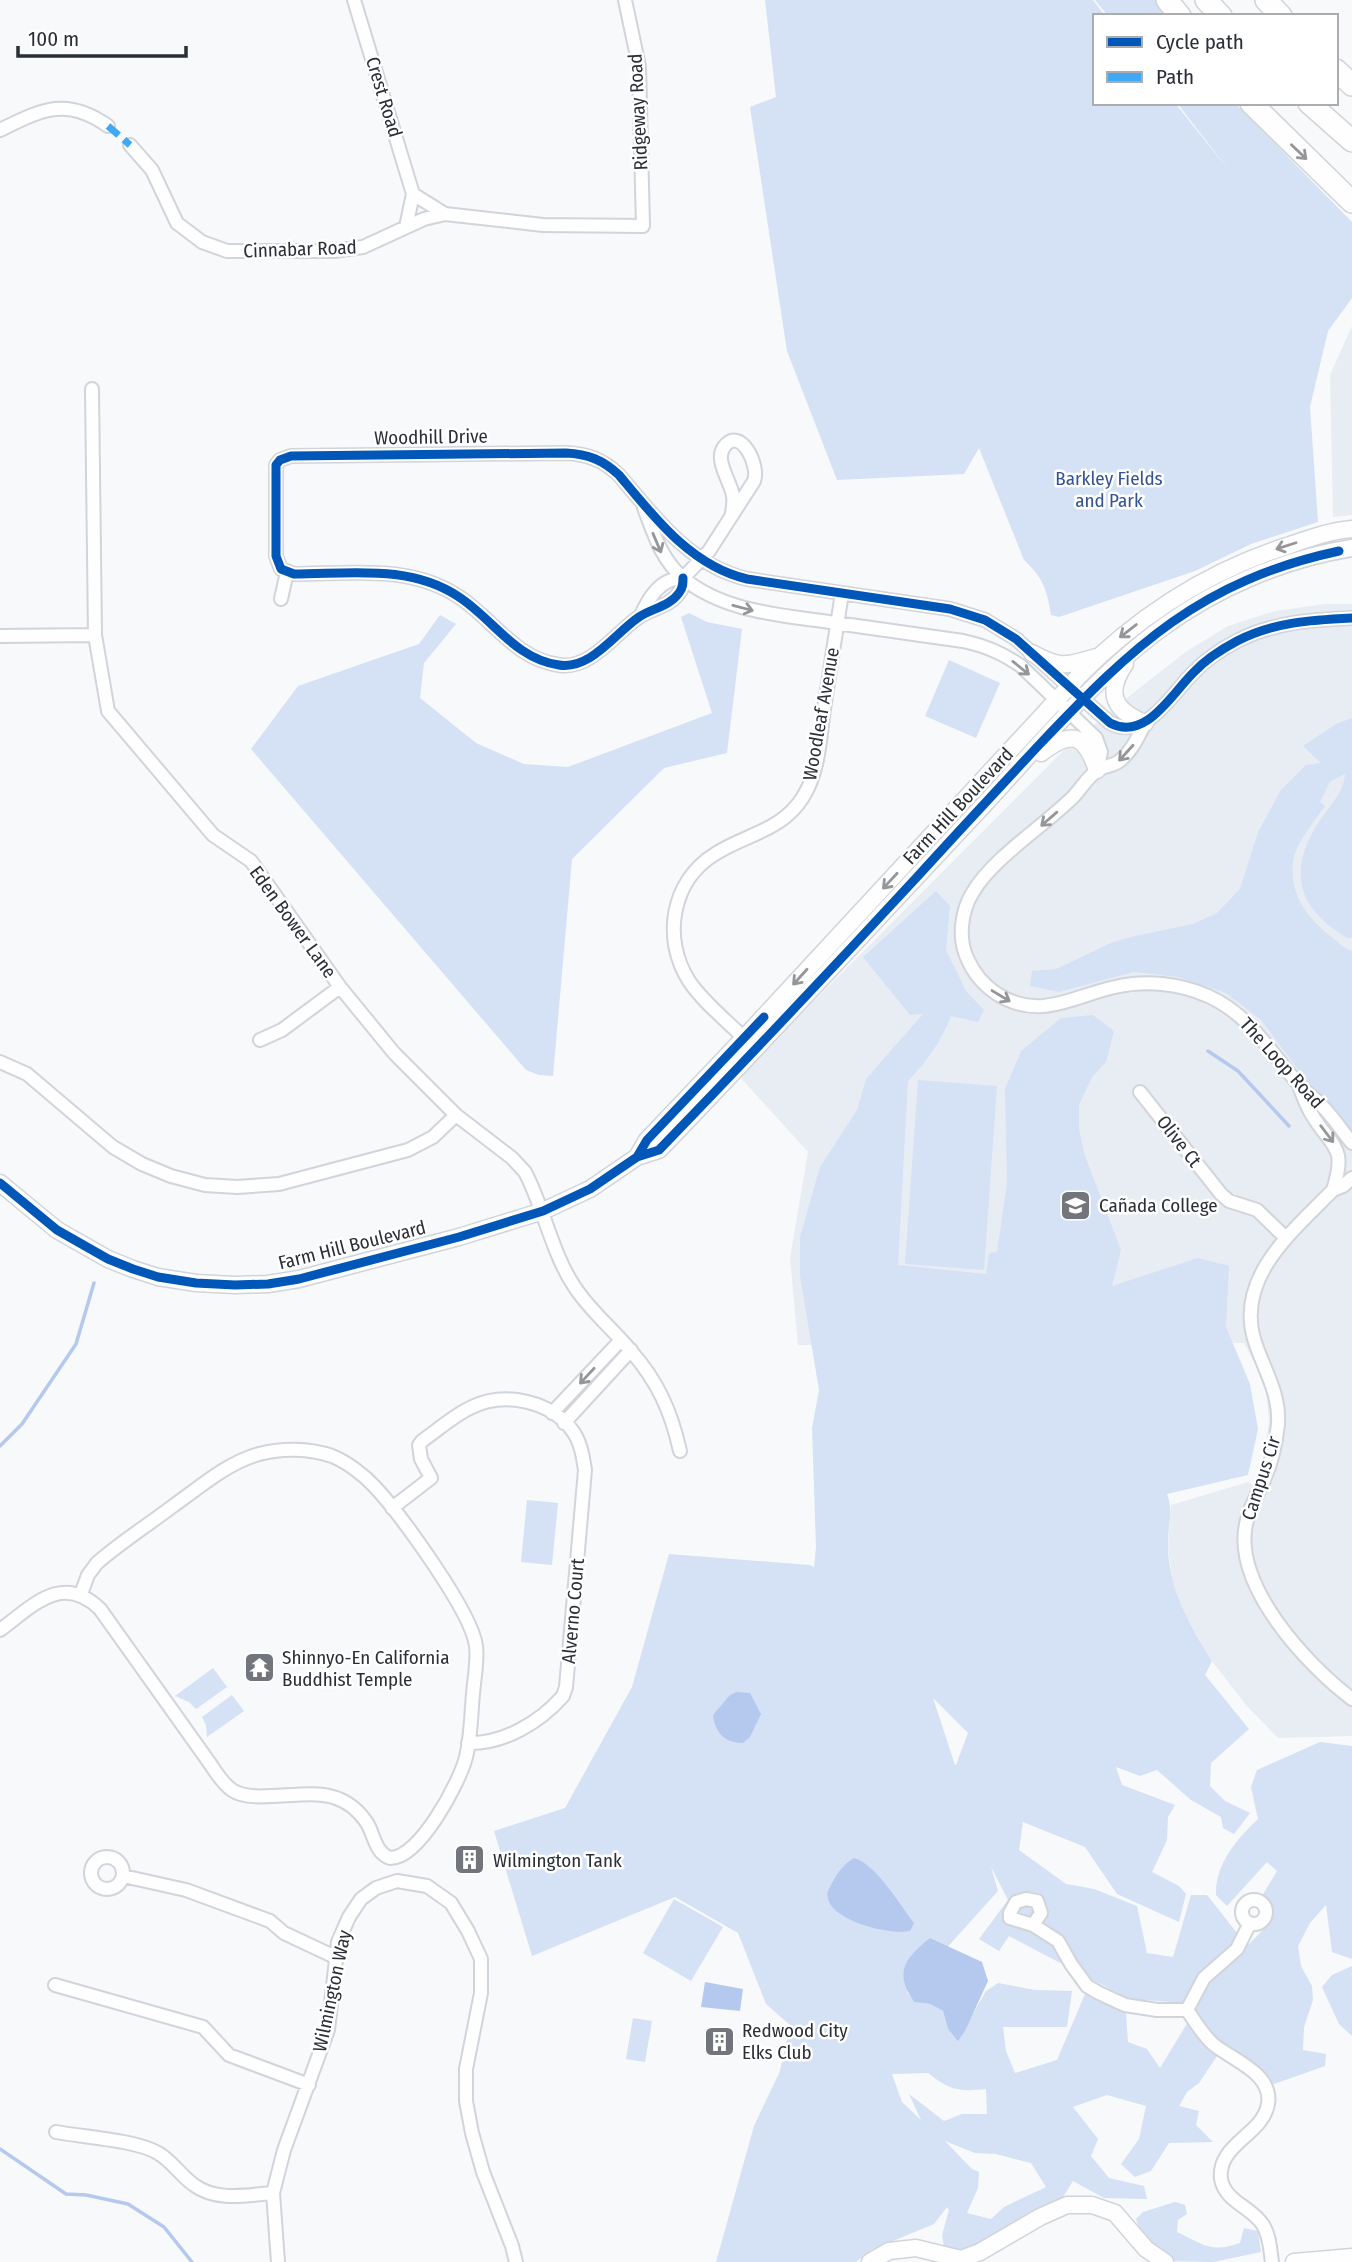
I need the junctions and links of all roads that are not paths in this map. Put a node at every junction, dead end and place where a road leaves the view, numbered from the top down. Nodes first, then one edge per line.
1 (354, 0) edge
2 (625, 0) edge
3 (1167, 0) edge
4 (1206, 0) edge
5 (1266, 0) edge
6 (1178, 14) edge
7 (1219, 14) edge
8 (1279, 14) edge
9 (1338, 73) edge
10 (1352, 85) edge
11 (1253, 105) edge
12 (1311, 105) edge
13 (108, 126) dead end
14 (0, 130) edge
15 (1352, 141) edge
16 (130, 145) dead end
17 (413, 194) junction
18 (1352, 202) edge
19 (445, 214) junction
20 (406, 226) junction
21 (643, 226) joint
22 (92, 389) dead end
23 (278, 445) dead end
24 (285, 457) junction
25 (642, 502) junction
26 (732, 513) junction
27 (1352, 529) edge
28 (1352, 548) edge
29 (702, 560) junction
30 (287, 572) junction
31 (683, 578) junction
32 (842, 593) junction
33 (281, 600) dead end
34 (1352, 618) edge
35 (837, 623) junction
36 (95, 635) junction
37 (0, 636) edge
38 (1146, 640) junction
39 (1032, 653) junction
40 (1098, 656) junction
41 (1070, 686) junction
42 (1084, 698) junction
43 (1057, 700) junction
44 (1070, 713) junction
45 (1145, 723) junction
46 (1097, 770) junction
47 (1011, 776) junction
48 (340, 987) junction
49 (744, 1038) junction
50 (260, 1040) dead end
51 (0, 1062) edge
52 (1297, 1083) junction
53 (1140, 1092) dead end
54 (456, 1115) junction
55 (1352, 1143) edge
56 (637, 1157) junction
57 (1352, 1178) edge
58 (0, 1183) edge
59 (1333, 1190) junction
60 (543, 1211) junction
61 (1286, 1238) junction
62 (621, 1340) junction
63 (631, 1350) junction
64 (552, 1413) junction
65 (564, 1423) junction
66 (680, 1451) dead end
67 (392, 1508) junction
68 (81, 1594) junction
69 (0, 1630) edge
70 (1352, 1699) edge
71 (468, 1743) junction
72 (123, 1876) dead end
73 (1250, 1923) dead end
74 (1034, 1925) dead end
75 (335, 1957) junction
76 (55, 1985) dead end
77 (1187, 2010) junction
78 (309, 2085) junction
79 (57, 2132) dead end
80 (273, 2193) junction
81 (1351, 2259) edge
82 (278, 2262) edge
83 (516, 2262) edge
84 (870, 2262) edge
85 (1165, 2262) edge
86 (1272, 2262) edge
87 (1294, 2262) edge

1 - 17 street, Crest Road
2 - 21 street, Ridgeway Road
3 - 6 highway
4 - 7 highway
5 - 8 highway
9 - 10 highway
11 -> 18 highway
12 - 15 highway
13 - 14 street
16 - 20 street, Cinnabar Road
17 - 19 street
17 - 20 street, Crest Road
19 - 20 street, Cinnabar Road
19 - 21 street, Cinnabar Road
22 - 36 street, Eden Bower Lane
23 - 24 street
24 - 25 street, Woodhill Drive
24 - 30 street
25 - 29 street, Woodhill Drive
25 -> 31 street, Woodhill Drive
26 - 26 street
26 - 29 street
27 -> 40 main road, Farm Hill Boulevard
28 - 38 main road, Farm Hill Boulevard
29 - 31 street
29 - 32 street, Woodhill Drive
30 - 31 street
30 - 33 street
31 -> 35 street, Woodhill Drive
32 - 35 street, Woodleaf Avenue
32 - 39 street, Woodhill Drive
34 - 45 street
35 -> 43 street, Woodhill Drive
35 - 49 street, Woodleaf Avenue
36 - 37 street
36 - 48 street, Eden Bower Lane
38 - 42 main road, Farm Hill Boulevard
38 - 45 main road
39 - 40 main road
39 - 41 street, Woodhill Drive
40 - 41 main road, Farm Hill Boulevard
41 - 42 street, Woodhill Drive
41 - 43 main road, Farm Hill Boulevard
42 - 44 main road, Farm Hill Boulevard
42 - 45 street
43 - 44 street, Woodhill Drive
43 -> 49 main road, Farm Hill Boulevard
44 - 46 street, Woodhill Drive
44 - 47 main road, Farm Hill Boulevard
45 -> 46 street, The Loop Road
46 - 47 main road
46 -> 52 street, The Loop Road
47 - 56 main road, Farm Hill Boulevard
48 - 50 street
48 - 54 street, Eden Bower Lane
49 - 56 main road, Farm Hill Boulevard
51 - 54 street
52 - 55 street, The Loop Road
52 -> 59 street
53 - 61 street, Olive Ct
54 - 60 street, Eden Bower Lane
56 - 60 main road, Farm Hill Boulevard
57 - 59 street, Campus Cir
58 - 60 main road, Farm Hill Boulevard
59 - 61 street, Campus Cir
60 - 62 street, Eden Bower Lane
61 - 70 street, Campus Cir
62 - 63 street, Eden Bower Lane
62 -> 64 street
63 - 65 street
63 - 66 street, Eden Bower Lane
64 - 65 street, Alverno Court
64 - 67 street, Alverno Court
65 - 71 street, Alverno Court
67 - 68 street
67 - 71 street
68 - 69 street
68 - 71 street
72 - 75 street
73 - 77 street
74 - 77 street
75 - 78 street, Wilmington Way
75 - 83 street, Wilmington Way
76 - 78 street
77 - 86 street
78 - 80 street, Wilmington Way
79 - 80 street
80 - 82 street, Wilmington Way
81 - 87 main road
84 - 85 main road

